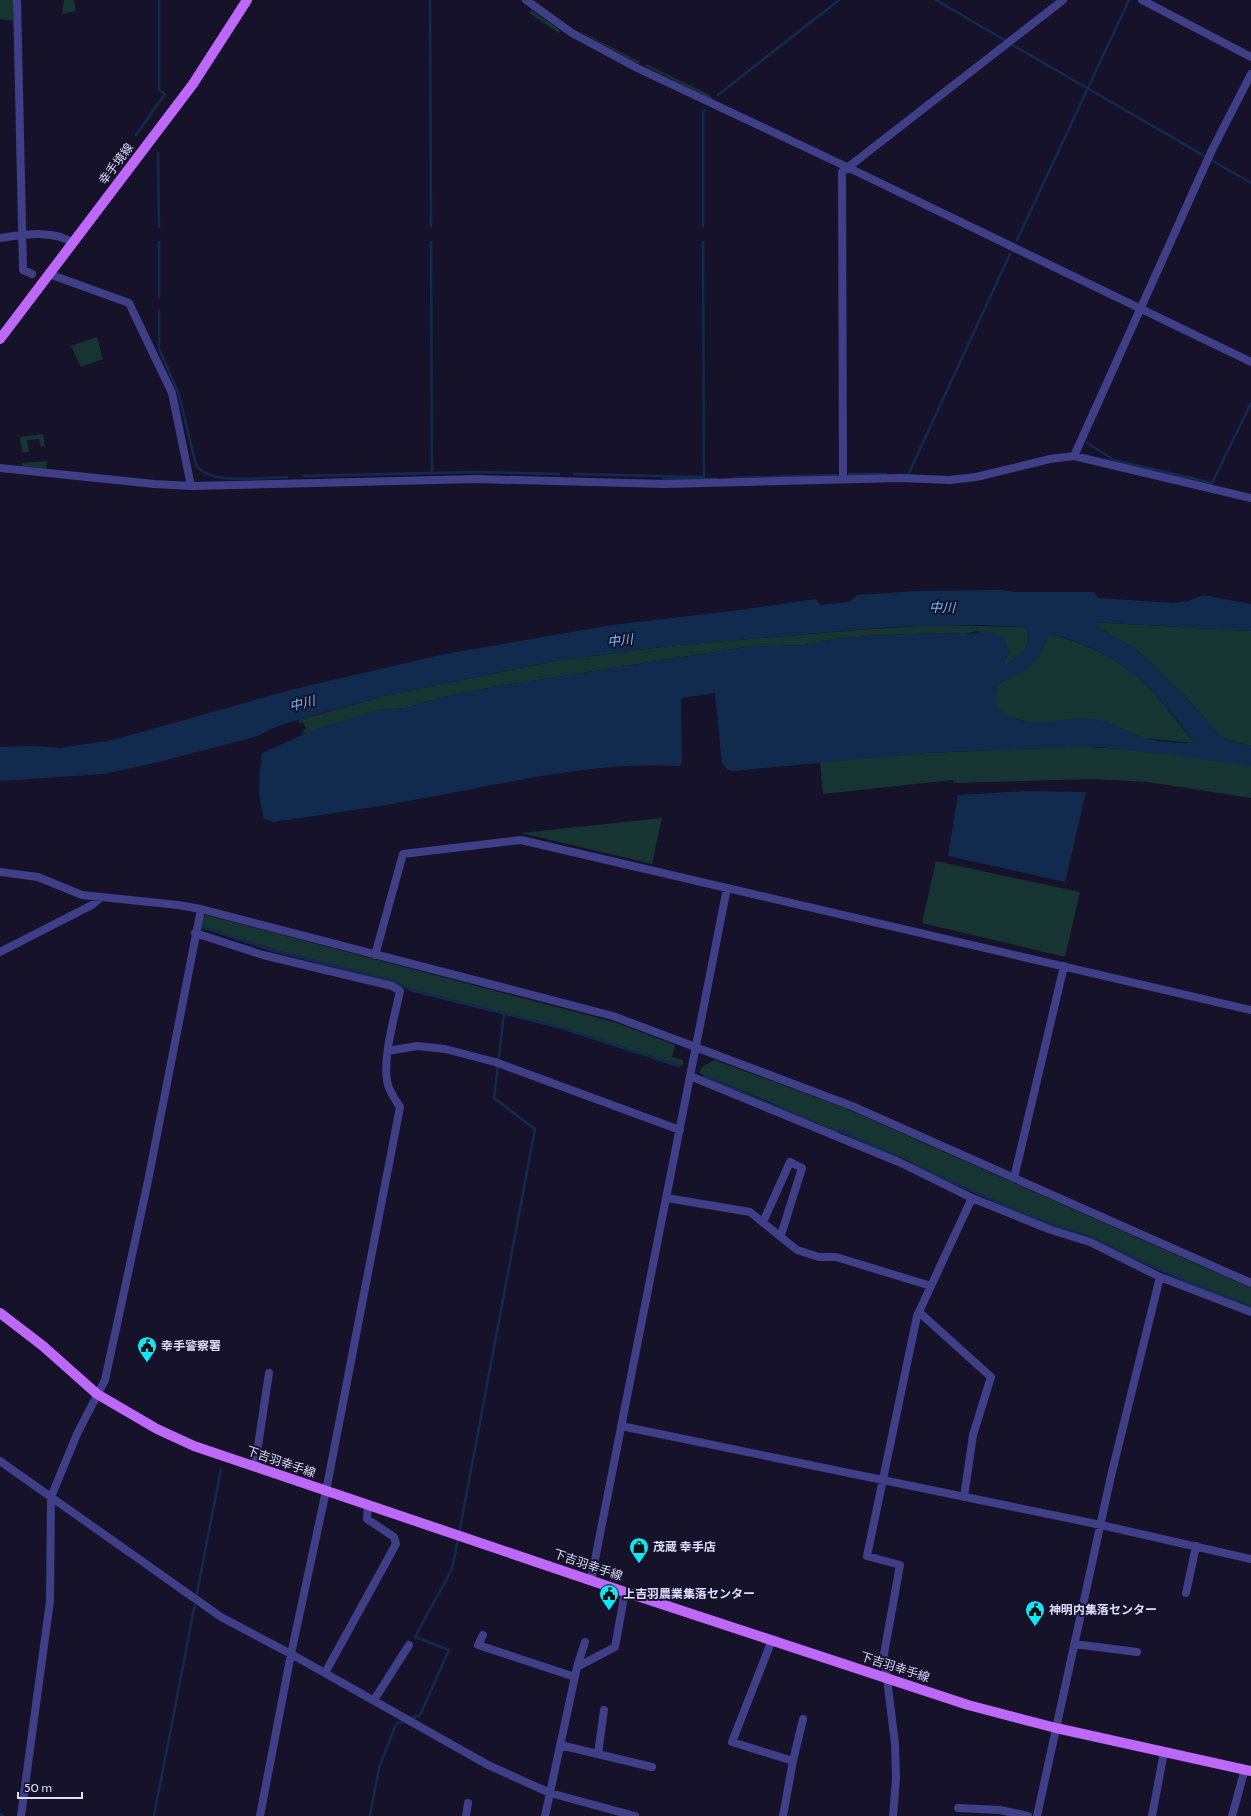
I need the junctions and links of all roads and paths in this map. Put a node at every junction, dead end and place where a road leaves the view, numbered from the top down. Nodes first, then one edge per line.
1 (17, 0) edge
2 (247, 0) edge
3 (526, 0) edge
4 (1063, 0) edge
5 (1142, 0) edge
6 (1251, 57) edge
7 (1251, 74) edge
8 (847, 167) junction
9 (22, 235) junction
10 (0, 238) edge
11 (73, 243) junction
12 (32, 274) dead end
13 (49, 274) junction
14 (1140, 309) junction
15 (0, 339) edge
16 (1251, 362) edge
17 (1074, 456) junction
18 (0, 468) edge
19 (842, 479) junction
20 (191, 486) junction
21 (1251, 498) edge
22 (0, 872) edge
23 (727, 888) junction
24 (100, 898) junction
25 (201, 909) junction
26 (195, 934) junction
27 (0, 952) edge
28 (375, 955) junction
29 (1064, 966) junction
30 (1251, 1008) edge
31 (696, 1047) junction
32 (388, 1051) junction
33 (690, 1076) junction
34 (680, 1130) junction
35 (1014, 1178) junction
36 (667, 1198) junction
37 (972, 1198) junction
38 (763, 1222) junction
39 (781, 1236) junction
40 (1160, 1276) junction
41 (1251, 1283) edge
42 (931, 1286) junction
43 (919, 1312) junction
44 (1251, 1312) edge
45 (0, 1314) edge
46 (269, 1373) dead end
47 (97, 1394) junction
48 (622, 1426) junction
49 (0, 1461) edge
50 (255, 1466) junction
51 (882, 1480) junction
52 (326, 1491) junction
53 (51, 1496) junction
54 (964, 1497) junction
55 (368, 1505) junction
56 (1101, 1525) junction
57 (1196, 1546) junction
58 (1251, 1559) edge
59 (591, 1580) junction
60 (625, 1592) junction
61 (1186, 1593) dead end
62 (483, 1635) dead end
63 (772, 1640) junction
64 (584, 1642) dead end
65 (1074, 1644) junction
66 (409, 1645) dead end
67 (1137, 1652) dead end
68 (291, 1654) junction
69 (577, 1667) junction
70 (325, 1673) junction
71 (575, 1677) junction
72 (886, 1678) junction
73 (374, 1700) junction
74 (604, 1710) dead end
75 (802, 1719) dead end
76 (1056, 1728) junction
77 (560, 1745) junction
78 (1164, 1752) junction
79 (598, 1754) junction
80 (793, 1761) junction
81 (652, 1767) dead end
82 (1248, 1770) edge
83 (550, 1793) junction
84 (468, 1803) dead end
85 (958, 1808) dead end
86 (20, 1816) edge
87 (260, 1816) edge
88 (466, 1816) edge
89 (545, 1816) edge
90 (635, 1816) edge
91 (782, 1816) edge
92 (893, 1816) edge
93 (1028, 1816) edge
94 (1037, 1816) edge
95 (1152, 1816) edge
96 (1232, 1816) edge

1 - 9 street
2 - 11 main road, 幸手境線
3 - 8 street
4 - 8 street
5 - 6 street
7 - 14 street
8 - 14 street
8 - 19 street
9 - 10 street
9 - 11 street
9 - 12 street
11 - 13 main road, 幸手境線
13 - 15 main road, 幸手境線
13 - 20 street
14 - 16 street
14 - 17 street
17 - 19 street
17 - 21 street
18 - 20 street
19 - 20 street
22 - 24 street
23 - 28 street
23 - 29 street
23 - 31 street
24 - 25 street
24 - 27 street
25 - 26 street
25 - 28 street
26 - 32 street
26 - 47 street
28 - 31 street
29 - 30 street
29 - 35 street
31 - 33 street
31 - 35 street
32 - 34 street
32 - 52 street
33 - 34 street
33 - 37 street
34 - 36 street
35 - 41 street
36 - 38 street
36 - 48 street
37 - 40 street
37 - 42 street
38 - 39 street
38 - 39 street
39 - 42 street
40 - 44 street
40 - 56 street
42 - 43 street
43 - 51 street
43 - 54 street
45 - 47 main road, 下吉羽幸手線
46 - 50 street
47 - 50 main road, 下吉羽幸手線
47 - 53 street
48 - 51 street
48 - 59 street
49 - 53 street
50 - 52 main road, 下吉羽幸手線
51 - 54 street
51 - 72 street
52 - 55 main road, 下吉羽幸手線
52 - 68 street
53 - 68 street
53 - 86 street
54 - 56 street
55 - 59 main road, 下吉羽幸手線
55 - 70 street
56 - 57 street
56 - 65 street
57 - 58 street
57 - 61 street
59 - 60 main road, 下吉羽幸手線
60 - 63 main road, 下吉羽幸手線
60 - 69 street
62 - 71 street
63 - 72 main road, 下吉羽幸手線
63 - 80 street
64 - 69 street
65 - 67 street
65 - 76 street
66 - 73 street
68 - 70 street
68 - 87 street
69 - 71 street
70 - 73 street
71 - 77 street
72 - 76 main road, 下吉羽幸手線
72 - 92 street
73 - 83 street
74 - 79 street
75 - 80 street
76 - 78 main road, 下吉羽幸手線
76 - 94 street
77 - 79 street
77 - 83 street
78 - 82 main road, 下吉羽幸手線
78 - 95 street
79 - 81 street
80 - 91 street
82 - 96 street
83 - 89 street
83 - 90 street
84 - 88 street
85 - 93 street

